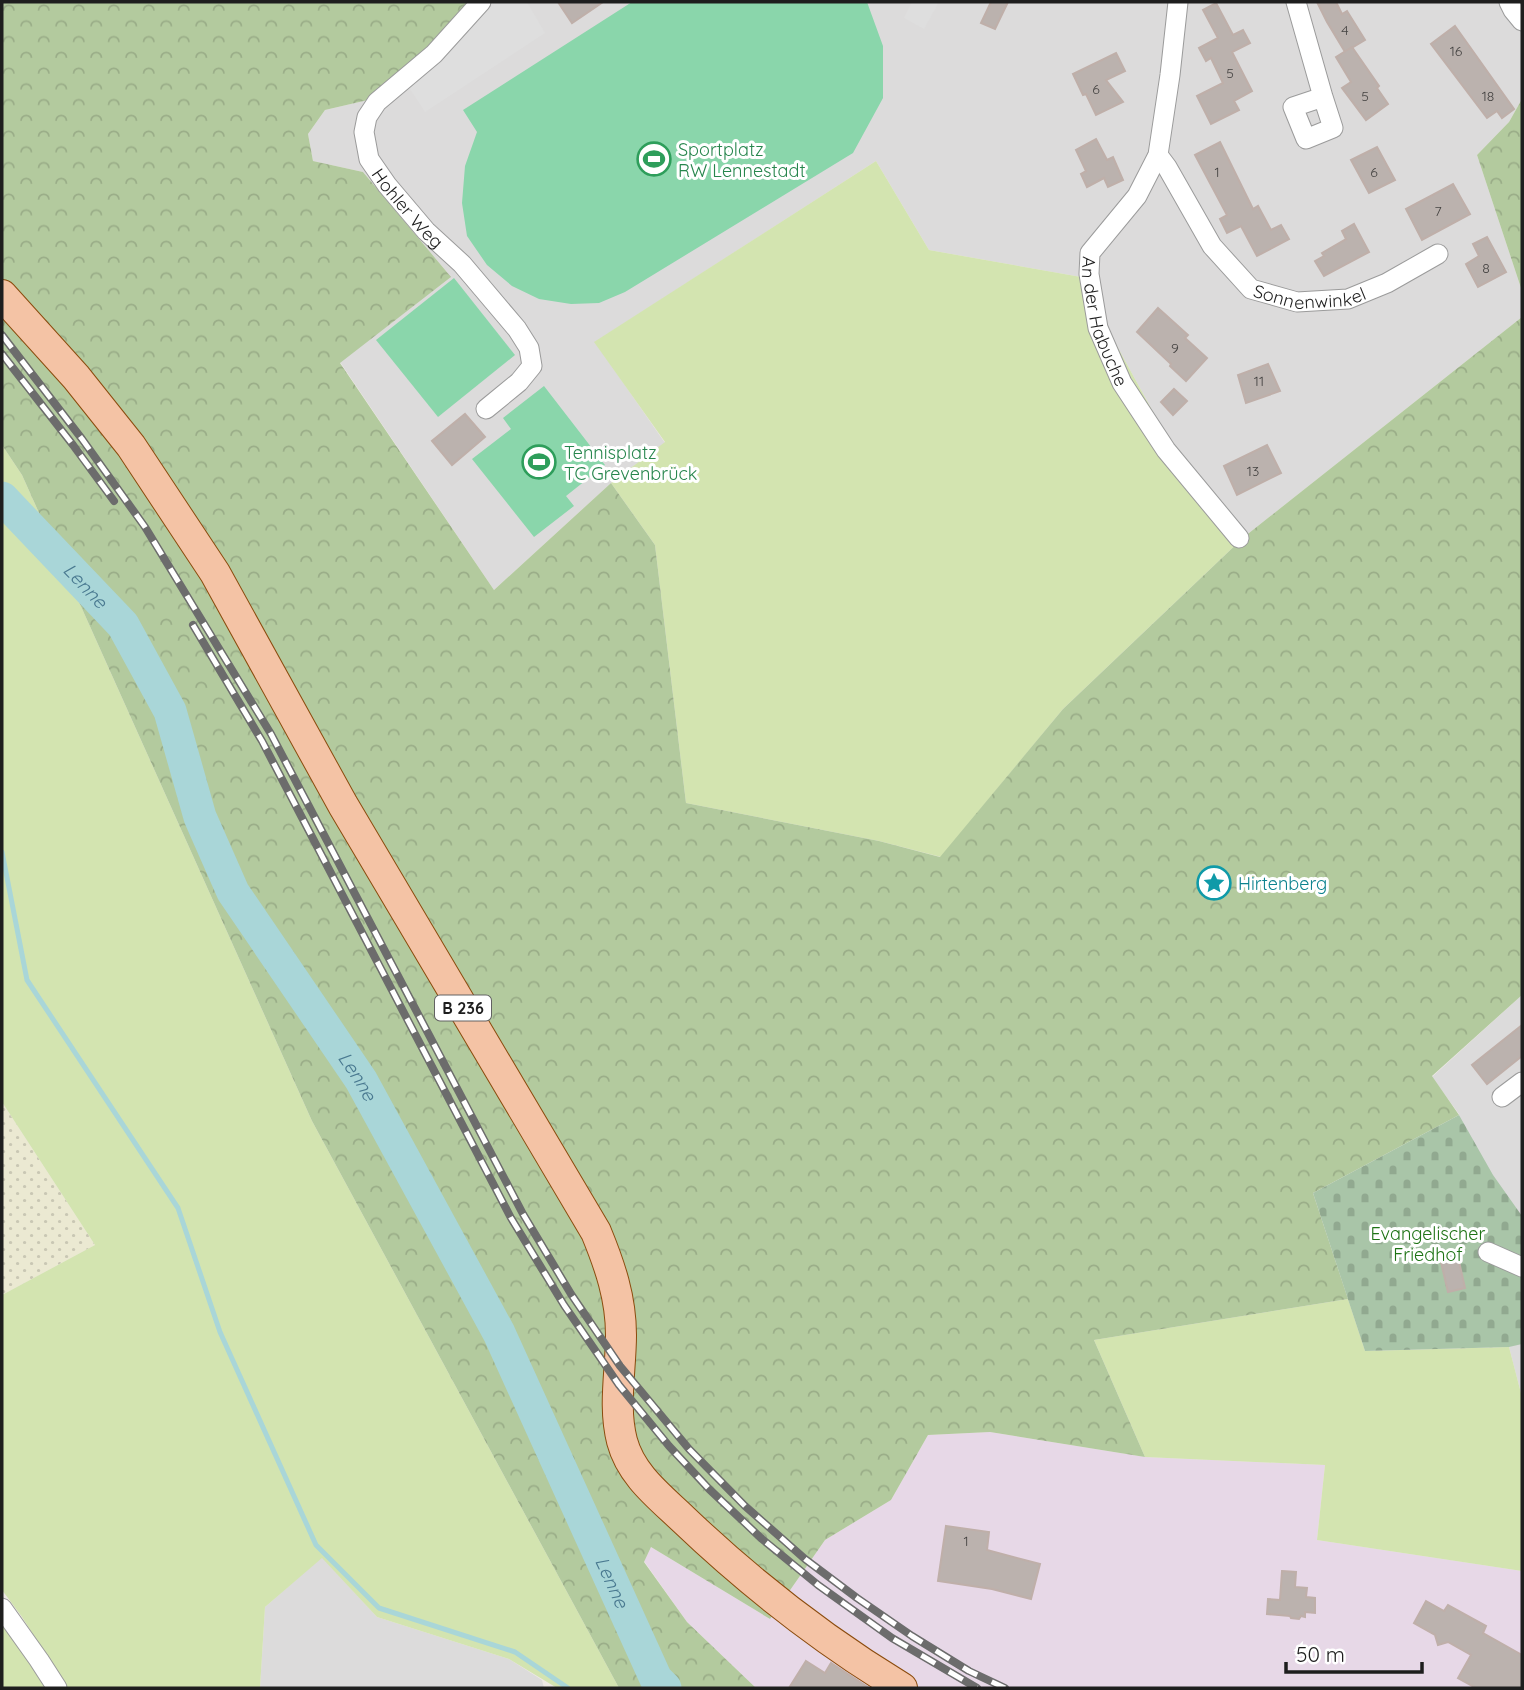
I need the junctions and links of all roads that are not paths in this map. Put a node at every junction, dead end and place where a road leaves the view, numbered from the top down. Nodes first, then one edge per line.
1 (481, 2) edge
2 (1178, 2) edge
3 (1296, 2) edge
4 (1509, 2) edge
5 (1522, 21) edge
6 (1323, 97) dead end
7 (1158, 155) junction
8 (1438, 254) dead end
9 (2, 295) edge
10 (486, 409) dead end
11 (1239, 538) dead end
12 (1522, 1082) edge
13 (1502, 1097) dead end
14 (1488, 1252) dead end
15 (1522, 1267) edge
16 (2, 1608) edge
17 (57, 1688) edge
18 (902, 1688) edge

1 - 10 street, Hohler Weg
2 - 7 street, An der Habuche
3 - 6 street
4 - 5 street
7 - 8 street, Sonnenwinkel
7 - 11 street, An der Habuche
9 - 18 main road, B 236
12 - 13 street
14 - 15 street
16 - 17 street

